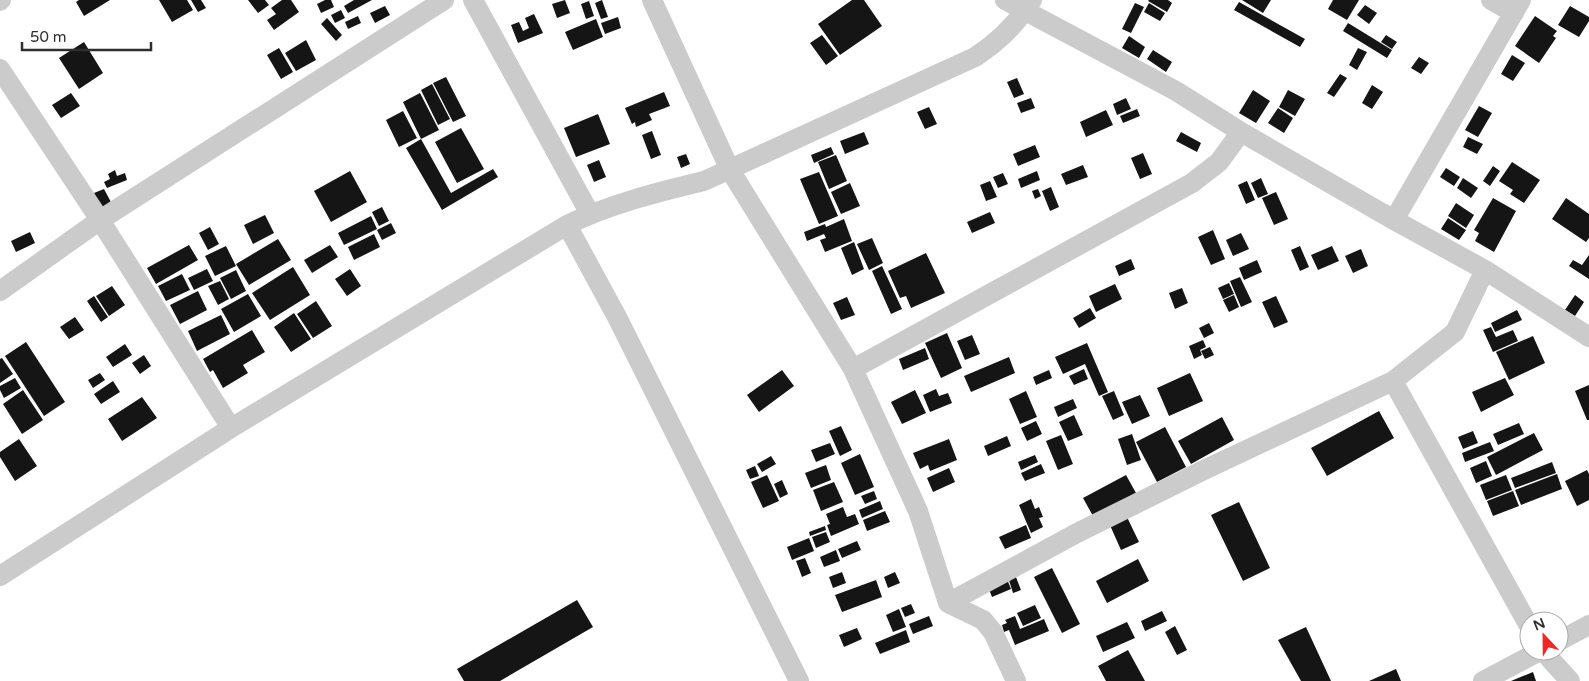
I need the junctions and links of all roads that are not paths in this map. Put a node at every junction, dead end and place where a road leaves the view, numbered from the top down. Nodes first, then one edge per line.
1 (444, 0) edge
2 (473, 0) edge
3 (652, 0) edge
4 (1004, 0) edge
5 (1491, 0) edge
6 (1028, 6) edge
7 (1518, 7) edge
8 (0, 69) edge
9 (1241, 132) junction
10 (730, 170) junction
11 (590, 214) junction
12 (100, 220) junction
13 (1394, 220) junction
14 (567, 226) junction
15 (1485, 270) junction
16 (0, 291) edge
17 (1589, 337) edge
18 (853, 369) junction
19 (1394, 381) junction
20 (231, 428) junction
21 (0, 576) edge
22 (948, 603) junction
23 (1521, 611) edge
24 (1589, 625) edge
25 (1569, 636) edge
26 (1522, 661) edge
27 (1551, 661) edge
28 (799, 681) edge
29 (1016, 681) edge
30 (1483, 681) edge
31 (1570, 681) edge

1 - 12 street
2 - 11 street
3 - 10 street
4 - 6 street
5 - 7 street
6 - 9 street
6 - 10 street
7 - 13 street
8 - 12 street
9 - 13 street
9 - 18 street
10 - 11 street
10 - 18 street
11 - 14 street
12 - 16 street
12 - 20 street
13 - 15 street
14 - 20 street
14 - 28 street
15 - 17 street
15 - 19 street
18 - 22 street
19 - 22 street
19 - 23 street
20 - 21 street
22 - 29 street
24 - 25 street
26 - 30 street
27 - 31 street

